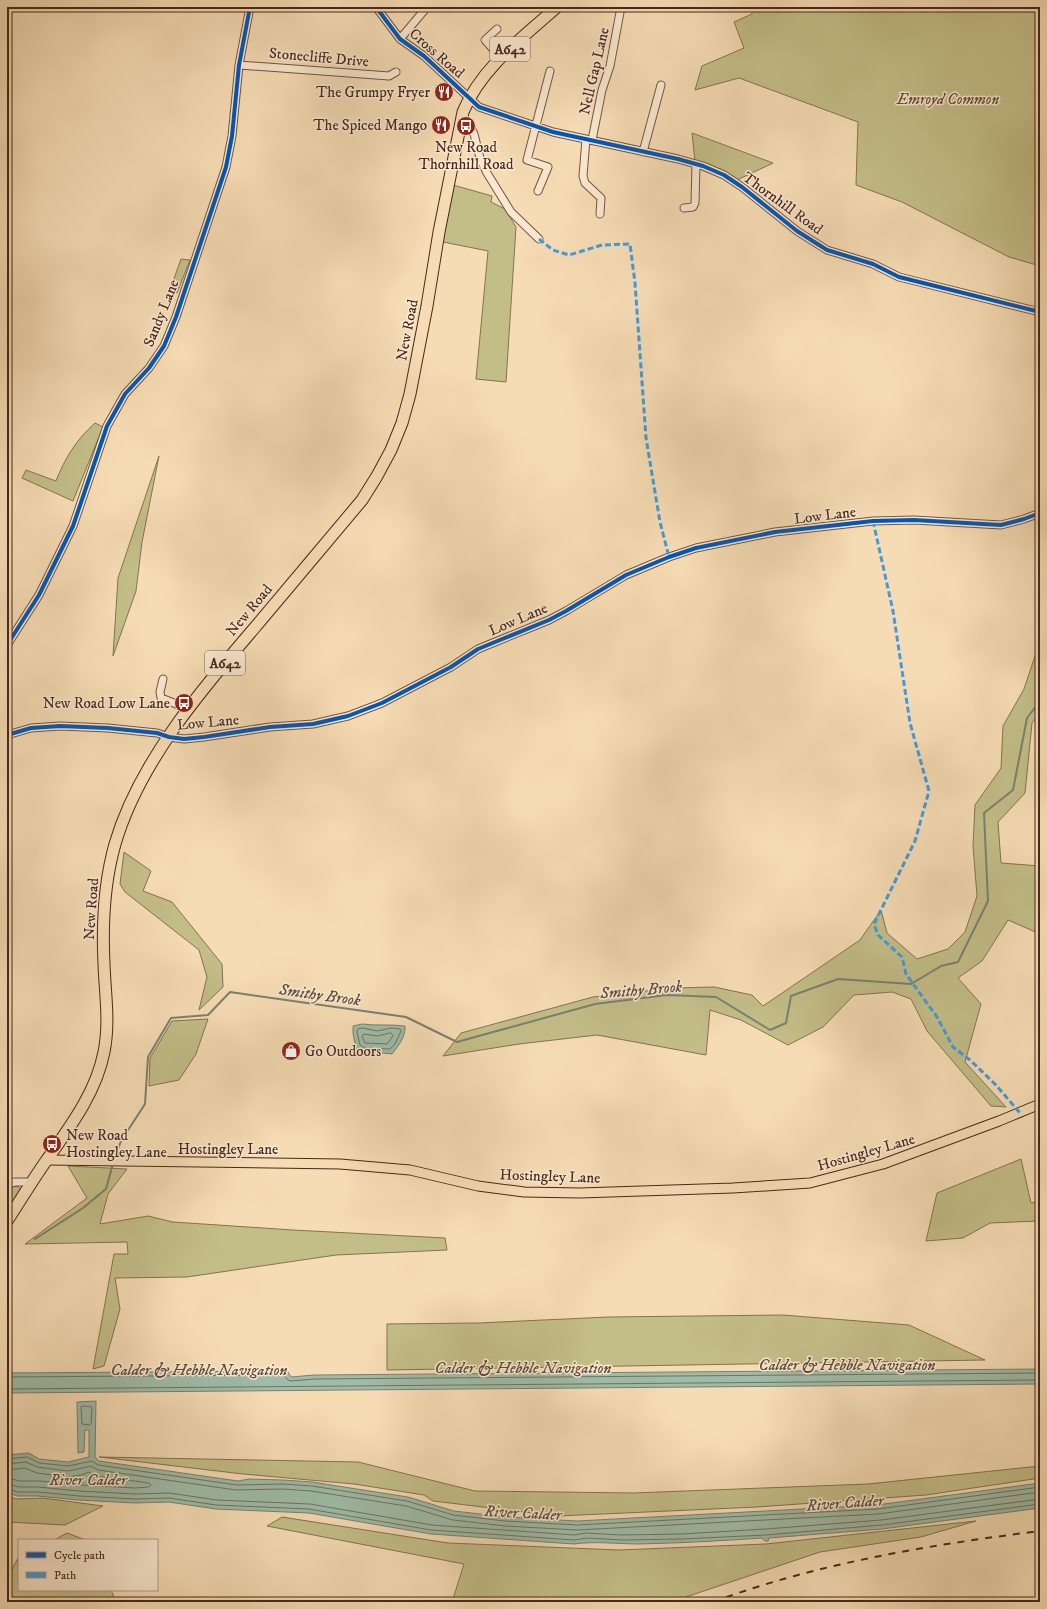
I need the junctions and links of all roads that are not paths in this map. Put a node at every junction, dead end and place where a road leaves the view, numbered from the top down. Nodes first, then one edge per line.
1 (250, 7) edge
2 (376, 7) edge
3 (427, 7) edge
4 (557, 7) edge
5 (621, 7) edge
6 (497, 29) dead end
7 (400, 39) junction
8 (501, 58) junction
9 (240, 65) junction
10 (550, 71) dead end
11 (396, 72) dead end
12 (661, 85) dead end
13 (469, 98) junction
14 (462, 115) junction
15 (536, 126) junction
16 (589, 140) junction
17 (643, 152) junction
18 (696, 164) junction
19 (538, 191) dead end
20 (684, 208) dead end
21 (600, 214) dead end
22 (539, 239) dead end
23 (1040, 312) edge
24 (1040, 513) edge
25 (7, 645) edge
26 (163, 679) dead end
27 (189, 709) junction
28 (7, 735) edge
29 (169, 737) junction
30 (1040, 1104) edge
31 (47, 1160) junction
32 (32, 1182) junction
33 (7, 1184) edge
34 (7, 1221) edge

1 - 9 street, Sandy Lane
2 - 7 street, Cross Road
3 - 7 street
4 - 8 highway, New Road / A642
5 - 16 street, Nell Gap Lane
6 - 8 street
7 - 13 street, Cross Road
8 - 13 highway, New Road / A642
9 - 11 street, Stonecliffe Drive
9 - 25 street, Sandy Lane
10 - 15 street
12 - 17 street
13 - 14 highway, New Road / A642
13 - 15 street, Thornhill Road
14 - 22 street
14 - 27 highway, New Road / A642
15 - 16 street, Thornhill Road
15 - 19 street
16 - 17 street, Thornhill Road
16 - 21 street, Nell Gap Lane
17 - 18 street, Thornhill Road
18 - 20 street
18 - 23 street, Thornhill Road
24 - 29 street, Low Lane
26 - 27 street
27 - 29 highway, New Road / A642
28 - 29 street, Low Lane
29 - 31 highway, New Road / A642
30 - 31 main road, Hostingley Lane
31 - 32 highway, New Road / A642
32 - 33 street
32 - 34 highway, New Road / A642

